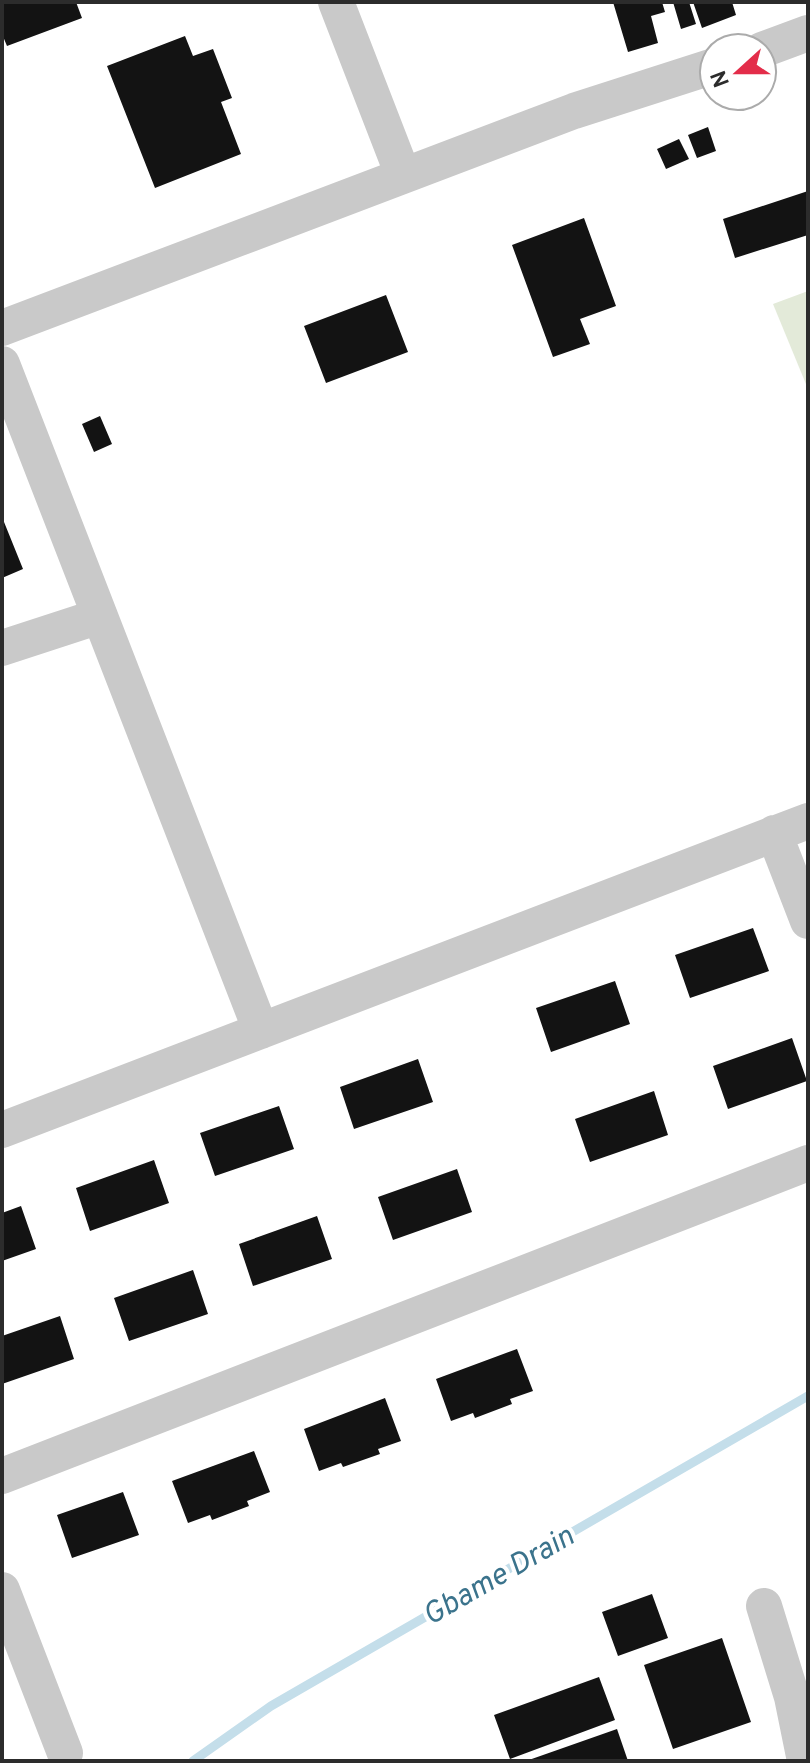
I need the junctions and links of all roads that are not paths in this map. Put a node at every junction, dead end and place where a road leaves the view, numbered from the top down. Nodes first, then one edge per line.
1 (336, 2) edge
2 (808, 33) edge
3 (778, 44) edge
4 (698, 71) edge
5 (403, 175) junction
6 (2, 328) edge
7 (2, 364) edge
8 (100, 616) junction
9 (2, 648) edge
10 (808, 821) edge
11 (774, 833) junction
12 (808, 921) edge
13 (261, 1031) junction
14 (2, 1130) edge
15 (808, 1163) edge
16 (2, 1476) edge
17 (2, 1590) edge
18 (764, 1606) dead end
19 (65, 1753) dead end
20 (805, 1761) edge

1 - 5 street
2 - 3 street
4 - 5 street
5 - 6 street
7 - 8 street
8 - 9 street
8 - 13 street
10 - 11 street
11 - 12 street
11 - 13 street
13 - 14 street
15 - 16 street
17 - 19 street
18 - 20 street

